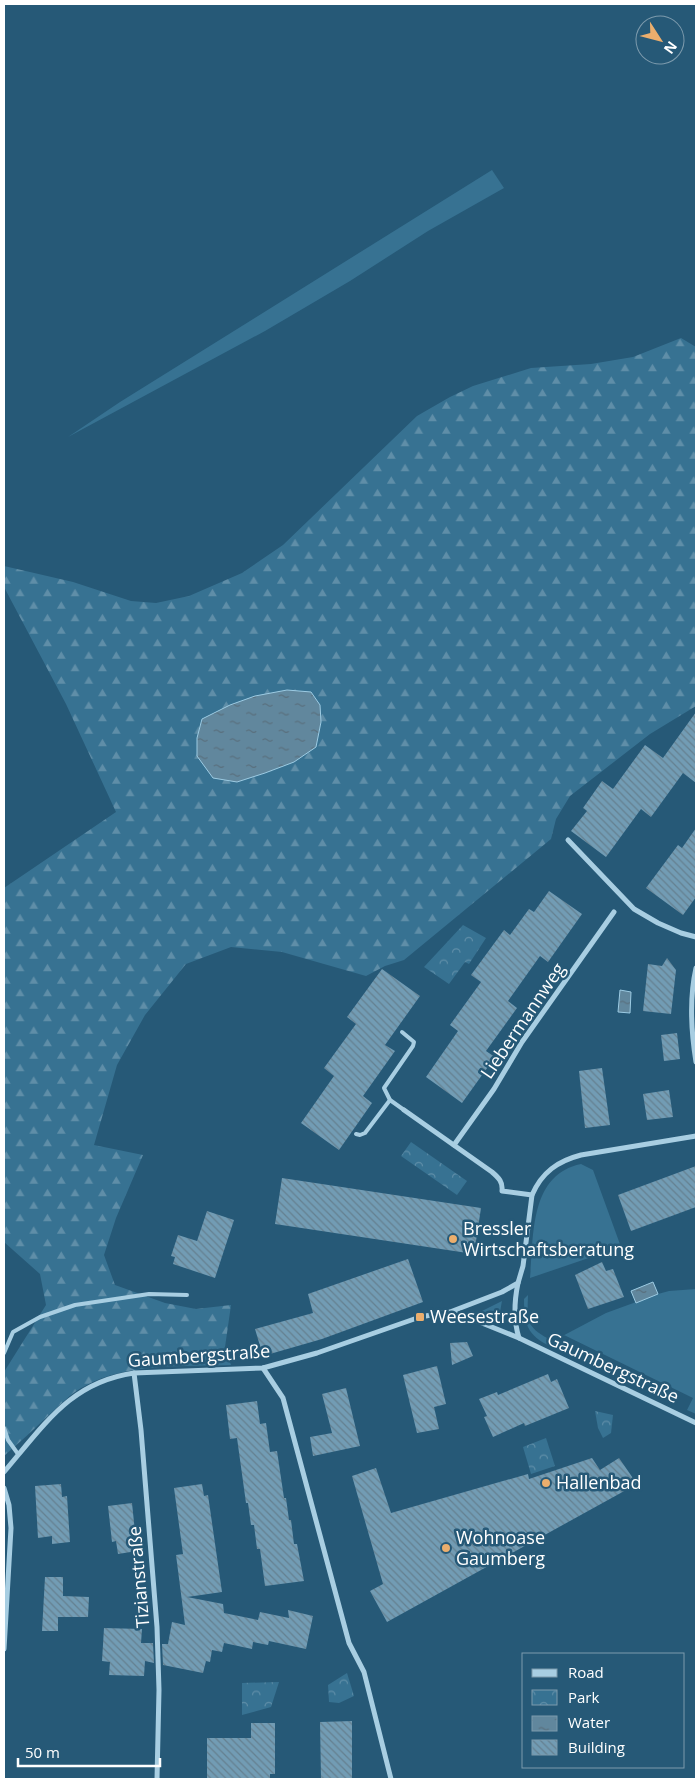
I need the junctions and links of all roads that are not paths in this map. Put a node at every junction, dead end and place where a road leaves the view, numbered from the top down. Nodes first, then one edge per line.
1 (568, 840) dead end
2 (614, 912) dead end
3 (696, 937) edge
4 (696, 968) edge
5 (402, 1032) dead end
6 (696, 1062) edge
7 (390, 1100) junction
8 (404, 1110) joint
9 (356, 1134) dead end
10 (696, 1136) edge
11 (454, 1145) junction
12 (532, 1195) junction
13 (518, 1283) junction
14 (187, 1295) dead end
15 (448, 1312) junction
16 (519, 1338) junction
17 (4, 1352) edge
18 (263, 1368) junction
19 (134, 1373) junction
20 (696, 1423) edge
21 (4, 1428) edge
22 (18, 1454) junction
23 (4, 1472) edge
24 (4, 1488) edge
25 (4, 1649) edge
26 (157, 1779) edge
27 (390, 1779) edge

1 - 3 street
2 - 11 street, Liebermannweg
4 - 6 street
5 - 7 lane
7 - 8 lane
7 - 9 lane
8 - 11 street
10 - 12 street
11 - 12 street
12 - 13 street
13 - 15 street
13 - 16 street
14 - 17 lane
15 - 16 street, Gaumbergstraße
15 - 18 street, Gaumbergstraße
16 - 20 street, Gaumbergstraße
18 - 19 street, Gaumbergstraße
18 - 27 street
19 - 22 street, Gaumbergstraße
19 - 26 street, Tizianstraße
21 - 22 lane
22 - 23 street, Gaumbergstraße
24 - 25 street

